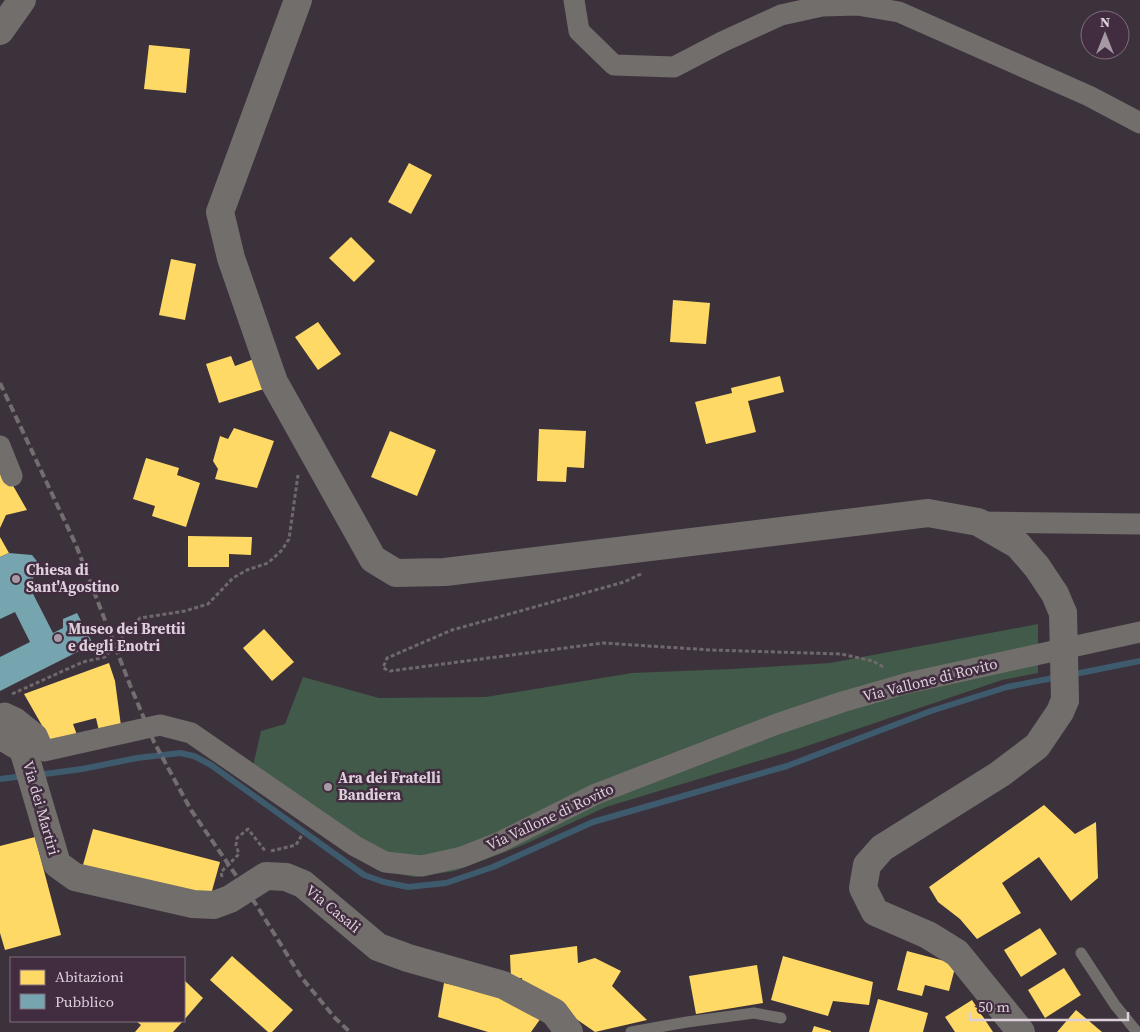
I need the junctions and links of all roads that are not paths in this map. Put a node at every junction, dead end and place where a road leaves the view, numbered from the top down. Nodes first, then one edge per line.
1 (22, 0) edge
2 (298, 0) edge
3 (574, 0) edge
4 (0, 30) edge
5 (1140, 123) edge
6 (0, 446) edge
7 (12, 476) dead end
8 (978, 522) junction
9 (1140, 524) edge
10 (1140, 632) edge
11 (3, 706) edge
12 (0, 736) edge
13 (57, 864) joint
14 (1081, 953) dead end
15 (781, 1018) dead end
16 (569, 1032) edge
17 (631, 1032) edge
18 (1021, 1032) edge
19 (1137, 1032) edge

1 - 4 street
2 - 8 street
3 - 5 street
6 - 7 street
8 - 9 street
8 - 18 street, bridge
10 - 11 street, Via Vallone di Rovito
12 - 13 street, Via dei Martiri
13 - 16 street, Via Casali
14 - 19 lane
15 - 17 lane

